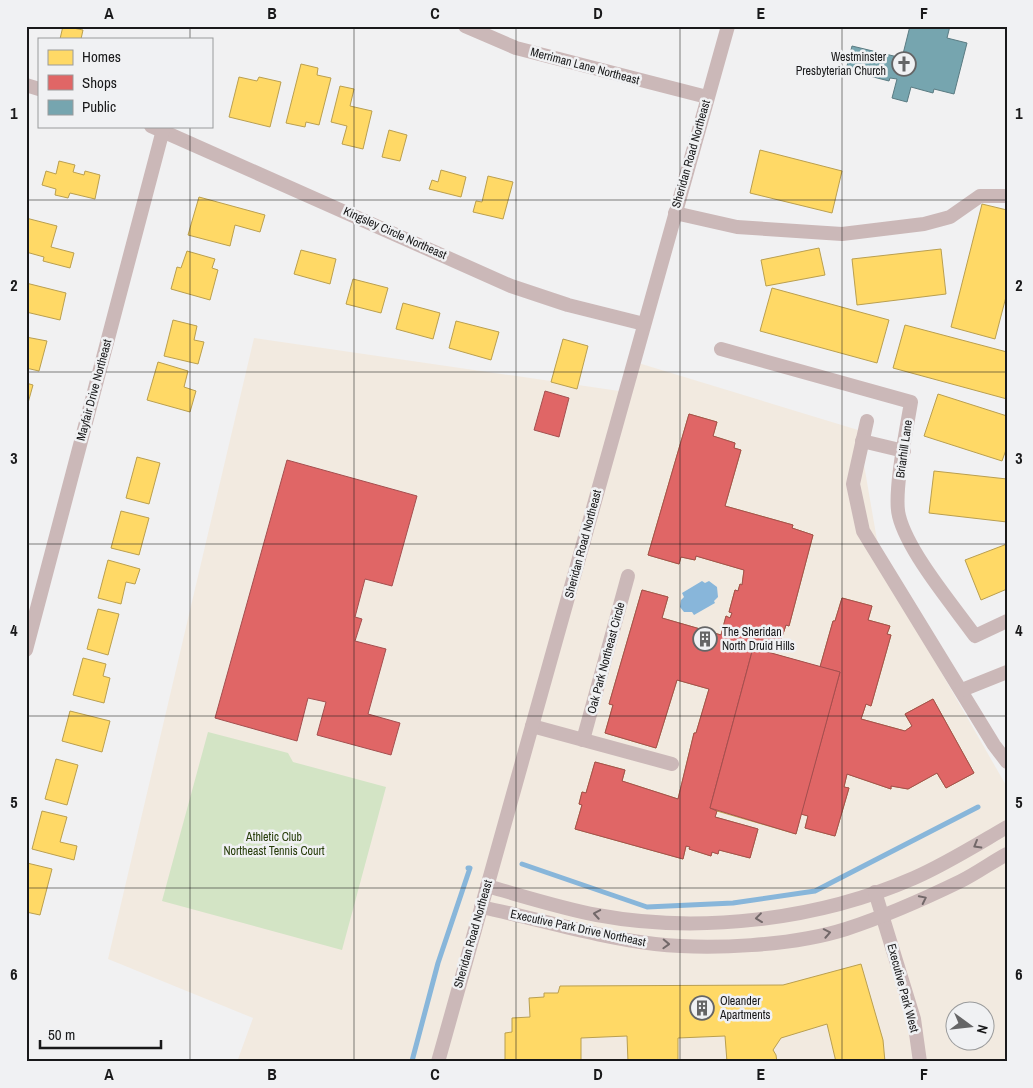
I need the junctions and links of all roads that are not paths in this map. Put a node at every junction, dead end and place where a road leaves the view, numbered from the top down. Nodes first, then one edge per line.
1 (465, 26) edge
2 (728, 26) edge
3 (707, 97) junction
4 (157, 128) edge
5 (1007, 196) edge
6 (675, 213) junction
7 (644, 324) junction
8 (721, 349) dead end
9 (866, 420) dead end
10 (862, 441) junction
11 (904, 451) junction
12 (628, 576) dead end
13 (1007, 621) edge
14 (26, 650) edge
15 (1007, 672) edge
16 (962, 690) junction
17 (532, 726) junction
18 (583, 740) junction
19 (1007, 762) edge
20 (672, 764) dead end
21 (1007, 827) edge
22 (1007, 854) edge
23 (486, 886) junction
24 (875, 892) junction
25 (481, 907) junction
26 (882, 915) junction
27 (438, 1062) edge
28 (920, 1062) edge

1 - 3 street, Merriman Lane Northeast
2 - 3 street, Sheridan Road Northeast
3 - 6 street, Sheridan Road Northeast
4 - 7 street, Kingsley Circle Northeast
4 - 14 street, Mayfair Drive Northeast
5 - 6 street
6 - 7 street, Sheridan Road Northeast
7 - 17 street, Sheridan Road Northeast
8 - 11 street, Briarhill Lane
9 - 10 street
10 - 11 street
10 - 16 street
11 - 13 street, Briarhill Lane
12 - 18 street, Oak Park Northeast Circle
15 - 16 street
16 - 19 street
17 - 18 street
17 - 23 street, Sheridan Road Northeast
18 - 20 street
21 -> 24 street, Executive Park Drive Northeast
26 -> 22 street, Executive Park Drive Northeast
24 -> 23 street, Executive Park Drive Northeast
23 - 25 street, Sheridan Road Northeast
24 - 26 street, Executive Park West
25 -> 26 street, Executive Park Drive Northeast
25 - 27 street, Sheridan Road Northeast
26 - 28 street, Executive Park West

